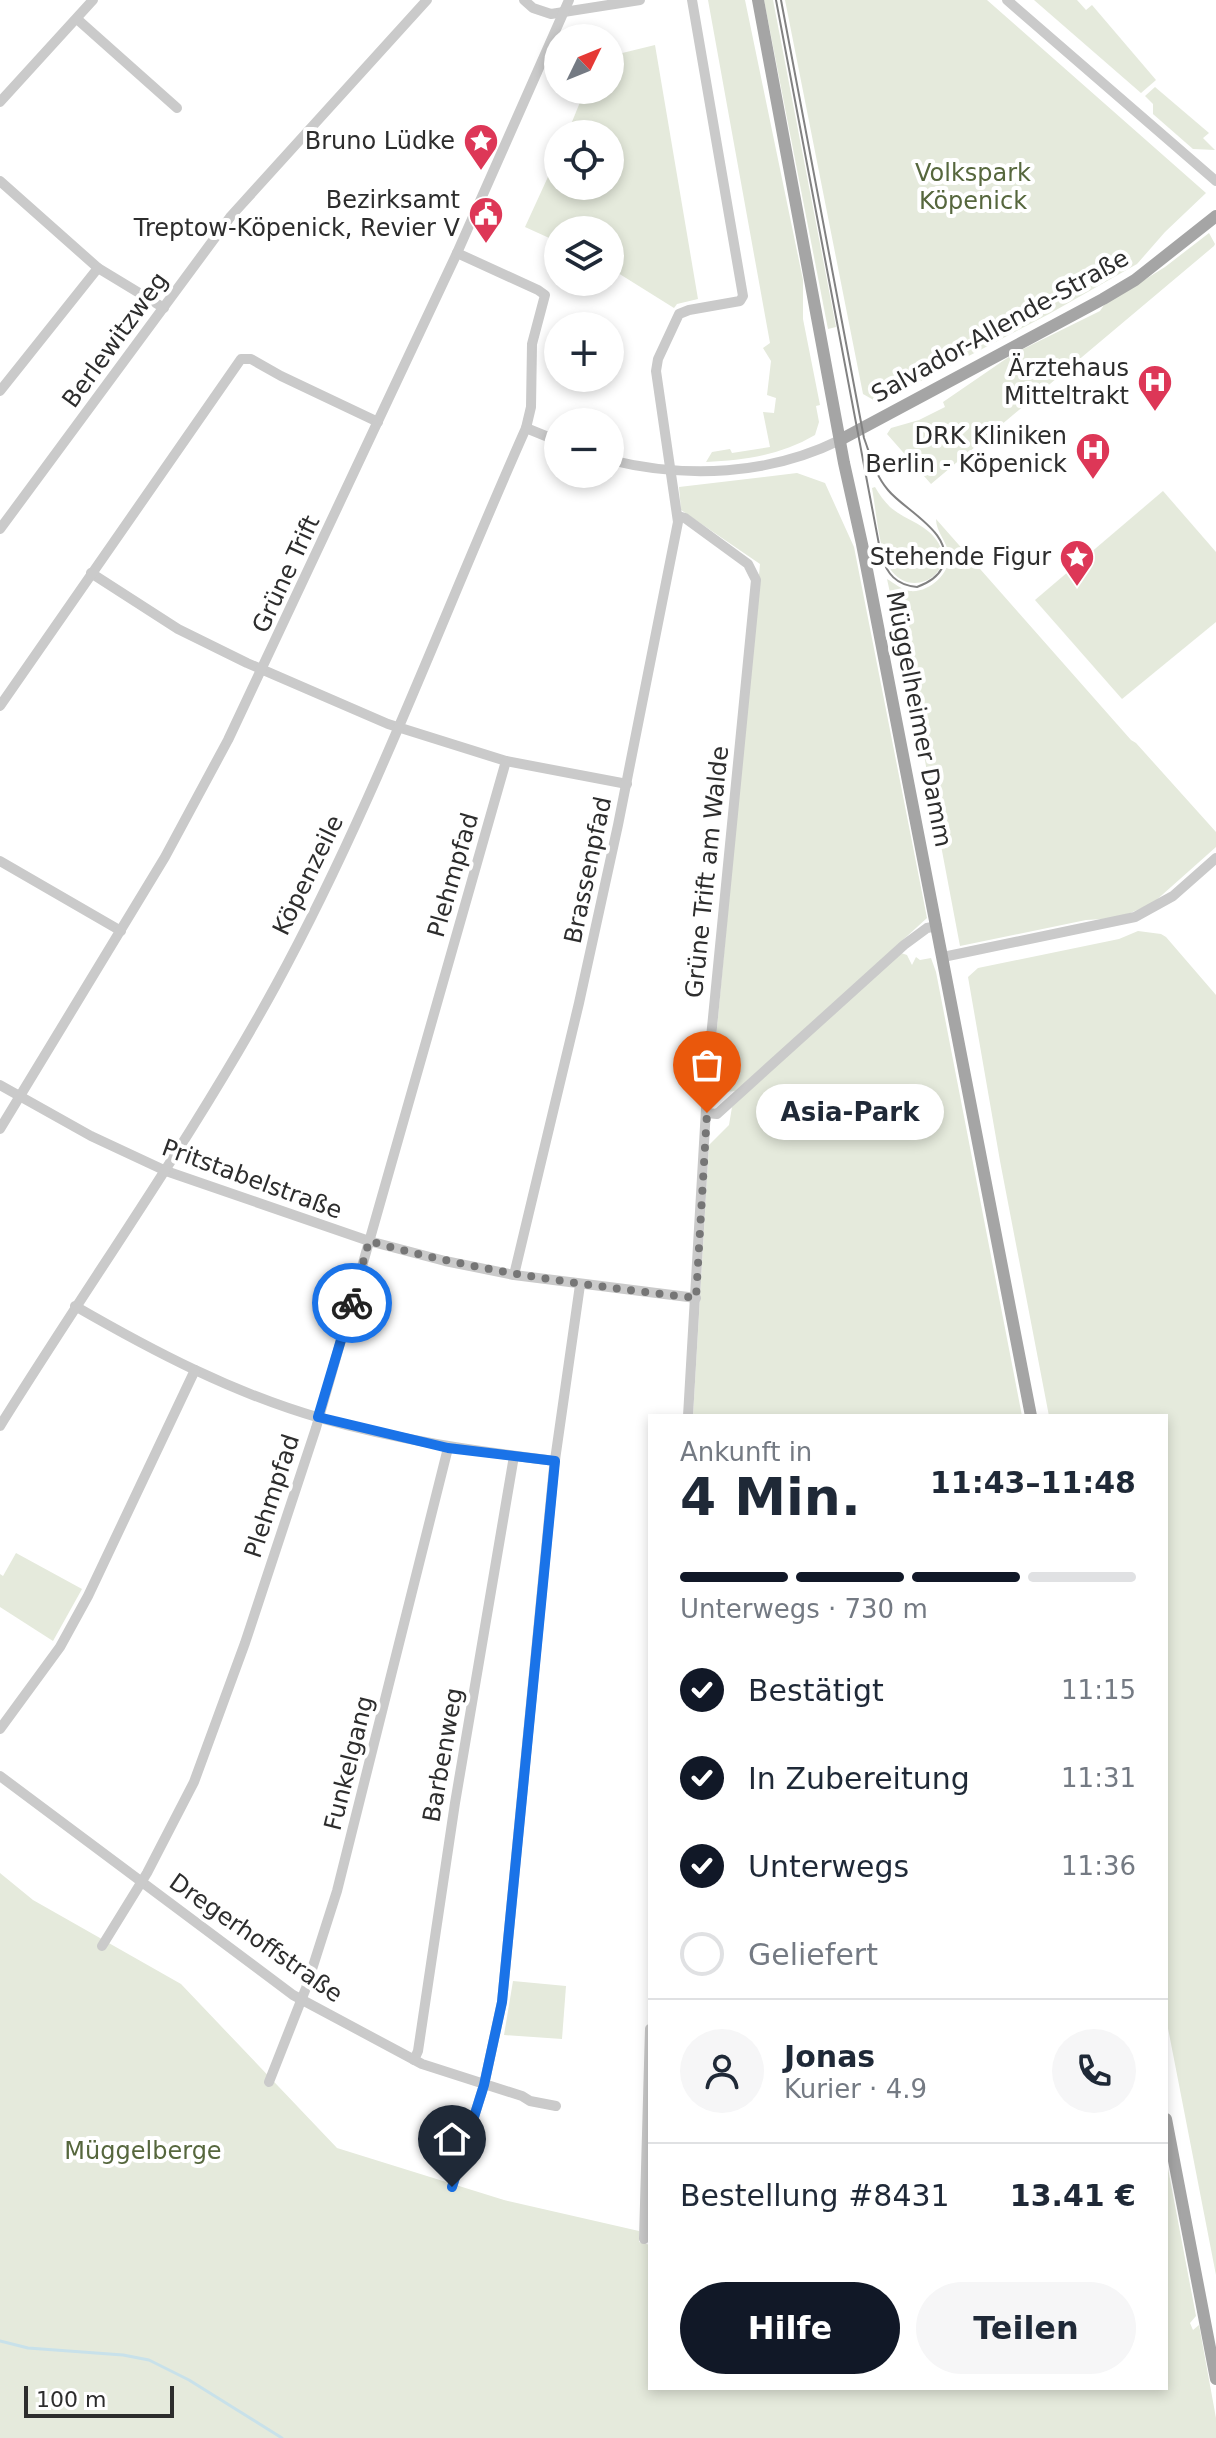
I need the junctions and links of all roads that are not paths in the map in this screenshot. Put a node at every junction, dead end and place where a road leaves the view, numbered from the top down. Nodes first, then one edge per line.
1 (93, 0) edge
2 (427, 0) edge
3 (524, 0) edge
4 (569, 0) edge
5 (640, 0) edge
6 (692, 0) edge
7 (751, 0) edge
8 (758, 0) edge
9 (1007, 0) edge
10 (562, 14) junction
11 (77, 19) junction
12 (764, 30) junction
13 (0, 102) edge
14 (177, 108) dead end
15 (0, 181) edge
16 (1216, 181) edge
17 (1216, 216) edge
18 (457, 253) junction
19 (98, 268) junction
20 (164, 308) junction
21 (0, 391) edge
22 (378, 422) junction
23 (526, 428) junction
24 (544, 435) edge
25 (840, 440) junction
26 (624, 462) edge
27 (670, 469) junction
28 (678, 516) junction
29 (0, 529) edge
30 (91, 573) junction
31 (263, 670) junction
32 (0, 706) edge
33 (399, 728) junction
34 (506, 761) junction
35 (627, 784) junction
36 (0, 861) edge
37 (1214, 864) edge
38 (937, 926) junction
39 (121, 931) junction
40 (943, 957) junction
41 (0, 1085) edge
42 (20, 1096) junction
43 (707, 1113) junction
44 (0, 1129) edge
45 (166, 1171) junction
46 (369, 1241) junction
47 (514, 1275) junction
48 (580, 1285) junction
49 (696, 1298) junction
50 (75, 1306) junction
51 (195, 1370) junction
52 (688, 1414) edge
53 (1031, 1414) edge
54 (318, 1417) junction
55 (0, 1426) edge
56 (448, 1448) junction
57 (514, 1456) junction
58 (555, 1461) junction
59 (0, 1729) edge
60 (0, 1776) edge
61 (142, 1881) junction
62 (102, 1946) dead end
63 (301, 2000) junction
64 (414, 2060) junction
65 (269, 2082) dead end
66 (484, 2085) junction
67 (648, 2100) edge
68 (556, 2106) dead end
69 (1168, 2129) edge
70 (452, 2187) dead end
71 (644, 2239) dead end
72 (1216, 2379) edge

1 - 11 street
2 - 20 street, Berlewitzweg
3 - 10 street
4 - 10 street, Grüne Trift
5 - 10 street
6 - 27 street
7 - 12 main road, Müggelheimer Damm
8 - 12 main road, Müggelheimer Damm
9 - 16 street
10 - 18 street, Grüne Trift
11 - 13 street
11 - 14 street
12 - 25 main road, Müggelheimer Damm
15 - 19 street
17 - 25 main road, Salvador-Allende-Straße
18 - 22 street, Grüne Trift
18 - 23 street, Köpenzeile
19 - 20 street
19 - 21 street
20 - 29 street, Berlewitzweg
22 - 30 street
22 - 31 street, Grüne Trift
23 - 24 street
23 - 33 street, Köpenzeile
25 - 27 street
25 - 38 main road, Müggelheimer Damm
26 - 27 street
27 - 28 street, Brassenpfad
28 - 35 street, Brassenpfad
28 - 43 street, Grüne Trift am Walde
30 - 31 street
30 - 32 street
31 - 33 street
31 - 39 street, Grüne Trift
33 - 34 street
33 - 45 street, Köpenzeile
34 - 35 street
34 - 46 street, Plehmpfad
35 - 47 street, Brassenpfad
36 - 39 street
37 - 40 street
38 - 40 main road, Müggelheimer Damm
38 - 43 street
39 - 42 street, Grüne Trift
40 - 53 main road, Müggelheimer Damm
41 - 42 street, Pritstabelstraße
42 - 44 street, Grüne Trift
42 - 45 street, Pritstabelstraße
43 - 49 street, Grüne Trift am Walde
45 - 46 street, Pritstabelstraße
45 - 50 street, Köpenzeile
46 - 47 street, Pritstabelstraße
46 - 54 street, Plehmpfad
47 - 48 street, Pritstabelstraße
48 - 49 street, Pritstabelstraße
48 - 58 street
49 - 52 street, Grüne Trift am Walde
50 - 51 street
50 - 55 street, Köpenzeile
51 - 54 street
51 - 59 street
54 - 56 street
54 - 61 street, Plehmpfad
56 - 57 street
56 - 63 street, Funkelgang
57 - 58 street
57 - 64 street, Barbenweg
58 - 66 street
60 - 61 street, Dregerhoffstraße
61 - 62 street, Plehmpfad
61 - 63 street, Dregerhoffstraße
63 - 64 street, Dregerhoffstraße
63 - 65 street, Funkelgang
64 - 66 street, Dregerhoffstraße
66 - 68 street, Dregerhoffstraße
66 - 70 street
67 - 71 street
69 - 72 main road

